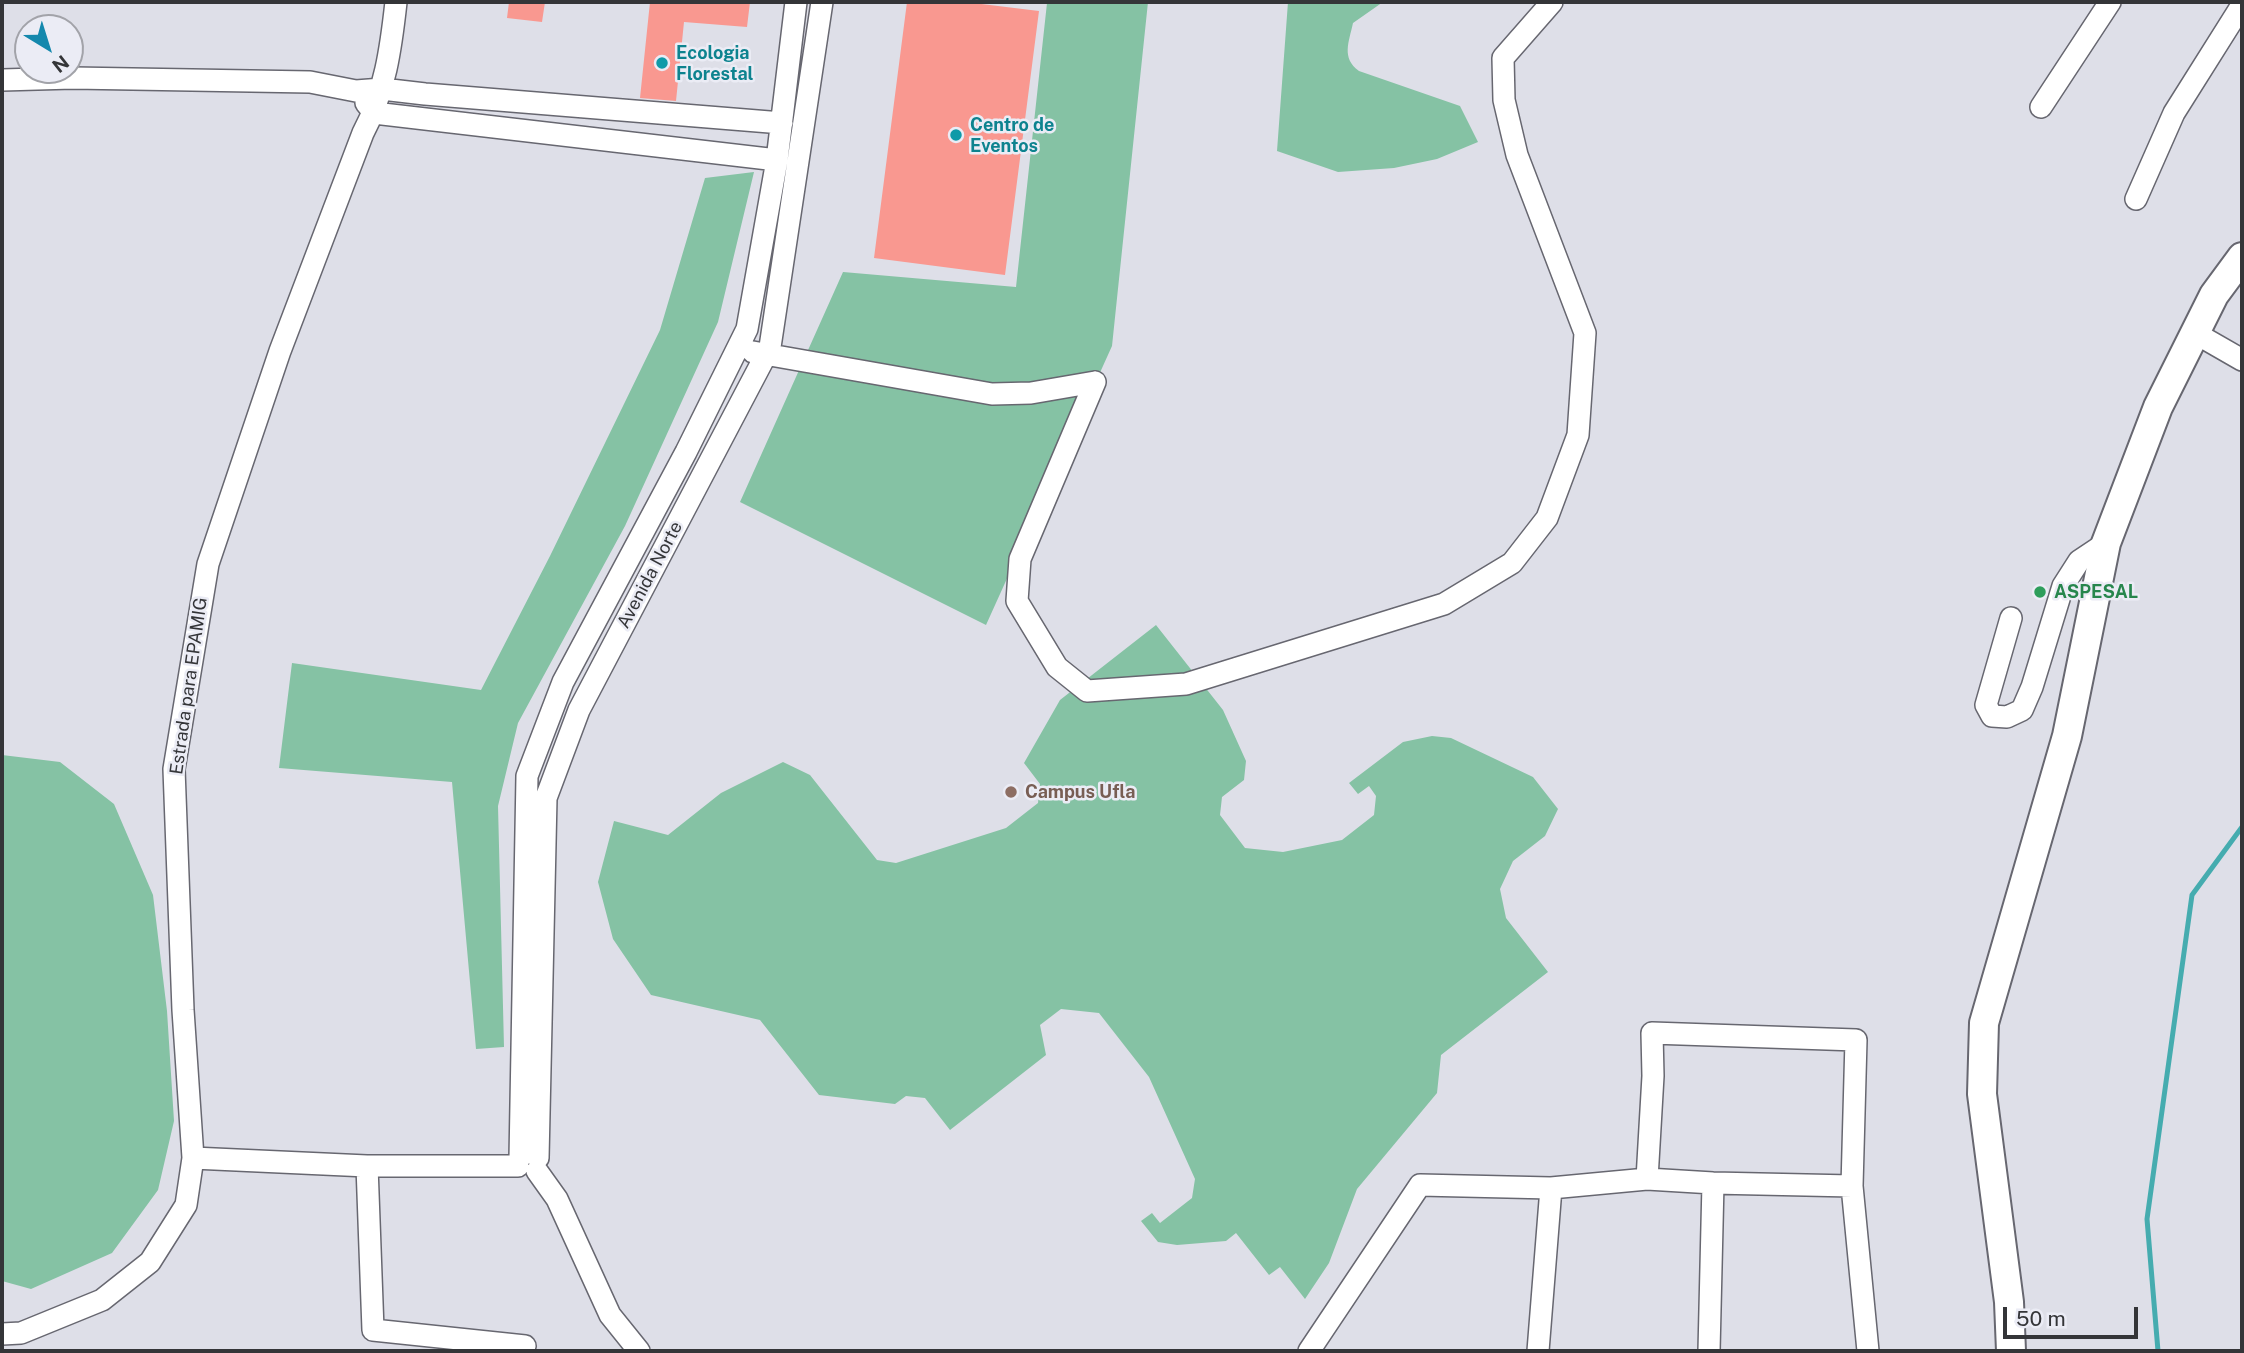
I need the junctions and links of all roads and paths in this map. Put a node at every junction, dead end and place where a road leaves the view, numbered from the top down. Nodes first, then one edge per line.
1 (396, 2) edge
2 (796, 2) edge
3 (822, 2) edge
4 (1552, 2) edge
5 (2110, 2) edge
6 (2242, 5) edge
7 (2, 79) edge
8 (382, 89) junction
9 (356, 91) junction
10 (2041, 107) dead end
11 (593, 108) junction
12 (373, 113) junction
13 (782, 123) junction
14 (591, 137) junction
15 (777, 160) junction
16 (2136, 199) dead end
17 (2242, 257) edge
18 (2195, 332) junction
19 (737, 349) junction
20 (766, 354) junction
21 (2242, 359) edge
22 (2106, 543) junction
23 (2011, 618) dead end
24 (193, 1158) junction
25 (528, 1163) junction
26 (368, 1166) junction
27 (1647, 1179) junction
28 (1713, 1184) junction
29 (1852, 1186) junction
30 (1551, 1188) junction
31 (2, 1334) edge
32 (525, 1346) dead end
33 (639, 1351) edge
34 (1309, 1351) edge
35 (1538, 1351) edge
36 (1709, 1351) edge
37 (1868, 1351) edge
38 (2011, 1351) edge

1 - 8 street, Estrada para EPAMIG
2 - 13 street, Avenida Norte
3 - 20 street, Avenida Norte
4 - 20 street
5 - 10 street
6 - 16 street
7 - 9 street
8 - 9 street
8 - 11 street
8 - 12 street, Estrada para EPAMIG
9 - 12 street
11 - 13 street
11 - 14 street
12 - 14 street
12 - 24 street, Estrada para EPAMIG
13 - 15 street, Avenida Norte
14 - 15 street
15 - 19 street, Avenida Norte
17 - 18 main road
18 - 21 street
18 - 22 main road
19 - 20 street
19 - 25 street, Avenida Norte
20 - 25 street, Avenida Norte
22 - 23 street
22 - 38 main road
24 - 26 street
24 - 31 street, Estrada para EPAMIG
25 - 26 street
25 - 33 street
26 - 32 street
27 - 28 street
27 - 29 street
27 - 30 street
28 - 29 street
28 - 36 street
29 - 37 street
30 - 34 street
30 - 35 street

